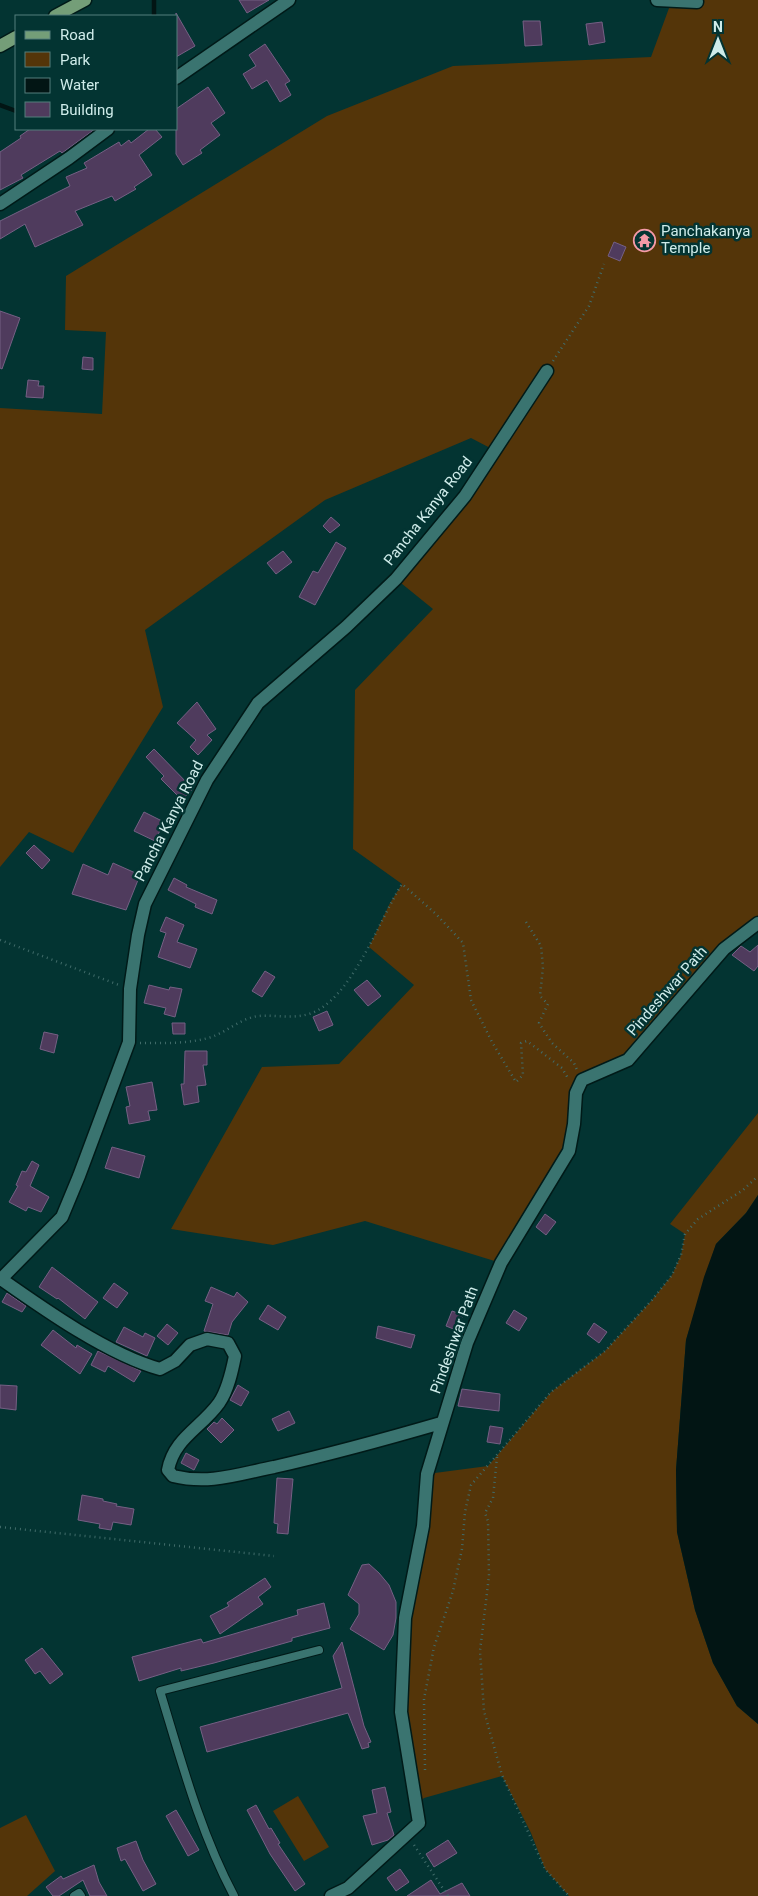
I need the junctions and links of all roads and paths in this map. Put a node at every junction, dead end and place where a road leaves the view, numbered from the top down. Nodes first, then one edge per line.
1 (85, 0) edge
2 (289, 0) edge
3 (657, 0) edge
4 (697, 2) dead end
5 (57, 15) edge
6 (15, 38) edge
7 (0, 46) edge
8 (178, 77) edge
9 (107, 130) edge
10 (0, 204) edge
11 (604, 264) dead end
12 (547, 371) joint
13 (526, 922) dead end
14 (758, 922) edge
15 (0, 940) edge
16 (130, 989) junction
17 (129, 1042) junction
18 (582, 1080) junction
19 (576, 1094) junction
20 (758, 1176) edge
21 (0, 1279) edge
22 (441, 1423) junction
23 (497, 1456) junction
24 (0, 1527) edge
25 (274, 1556) dead end
26 (319, 1650) dead end
27 (426, 1779) dead end
28 (407, 1836) junction
29 (74, 1896) edge
30 (81, 1896) edge
31 (234, 1896) edge
32 (331, 1896) edge
33 (448, 1896) edge
34 (569, 1896) edge

1 - 5 main road
2 - 8 street
3 - 4 street
6 - 7 main road
9 - 10 street
11 - 12 path
12 - 16 street, Pancha Kanya Road
13 - 18 path
14 - 18 street, Pindeshwar Path
15 - 16 path
16 - 17 street, Pancha Kanya Road
17 - 19 path
17 - 21 street, Pancha Kanya Road
18 - 19 street, Pindeshwar Path
19 - 22 street, Pindeshwar Path
20 - 23 path
21 - 22 street
22 - 28 street, Pindeshwar Path
23 - 27 path
23 - 34 path
24 - 25 path
26 - 31 lane
28 - 32 street, Pindeshwar Path
28 - 33 path
29 - 30 lane

